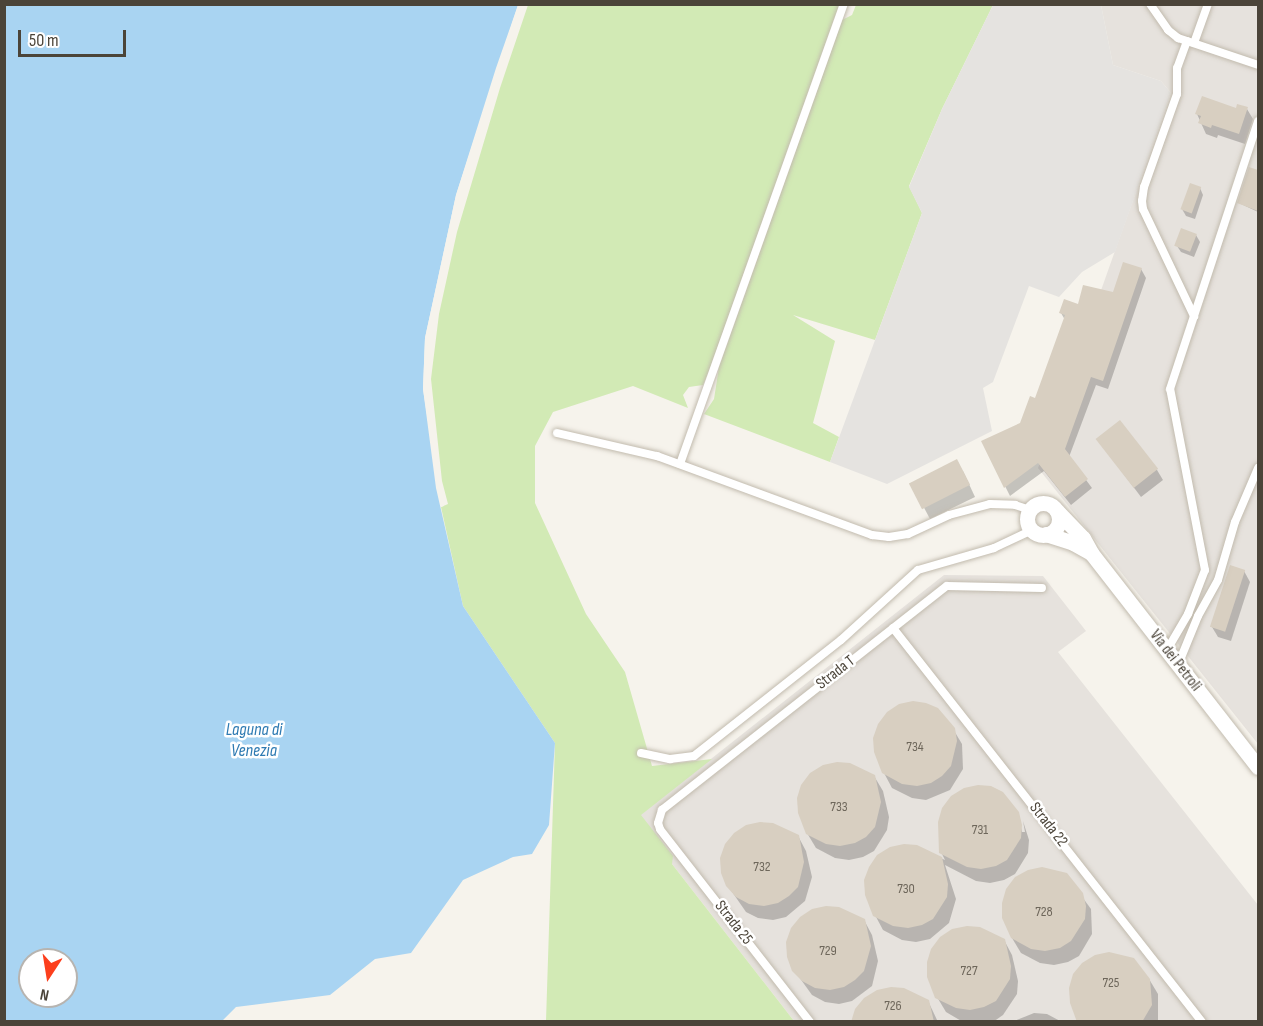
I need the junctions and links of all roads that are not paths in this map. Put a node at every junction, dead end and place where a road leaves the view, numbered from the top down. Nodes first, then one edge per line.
1 (844, 4) edge
2 (1150, 4) edge
3 (1208, 4) edge
4 (1191, 42) junction
5 (1258, 65) edge
6 (1258, 121) edge
7 (1194, 316) junction
8 (557, 433) dead end
9 (680, 464) junction
10 (1258, 468) edge
11 (1030, 510) junction
12 (1057, 511) junction
13 (1039, 532) junction
14 (1092, 554) junction
15 (1042, 588) dead end
16 (893, 628) junction
17 (1167, 651) junction
18 (1178, 664) junction
19 (641, 753) dead end
20 (1258, 767) edge
21 (658, 823) joint
22 (810, 1022) edge
23 (1202, 1022) edge

1 - 9 lane
2 - 4 lane
3 - 4 lane
4 - 5 lane
4 - 7 lane
6 - 7 lane
7 - 17 lane
8 - 9 lane
9 - 11 lane
10 - 18 lane
11 - 12 street
11 - 13 street
12 - 13 street
12 - 14 street, Via dei Petroli
13 - 14 street, Via dei Petroli
13 - 19 lane
14 - 17 street, Via dei Petroli
15 - 16 lane, Strada T
16 - 21 lane, Strada T
16 - 23 lane, Strada 22
17 - 18 street, Via dei Petroli
18 - 20 street, Via dei Petroli
21 - 22 lane, Strada 25

